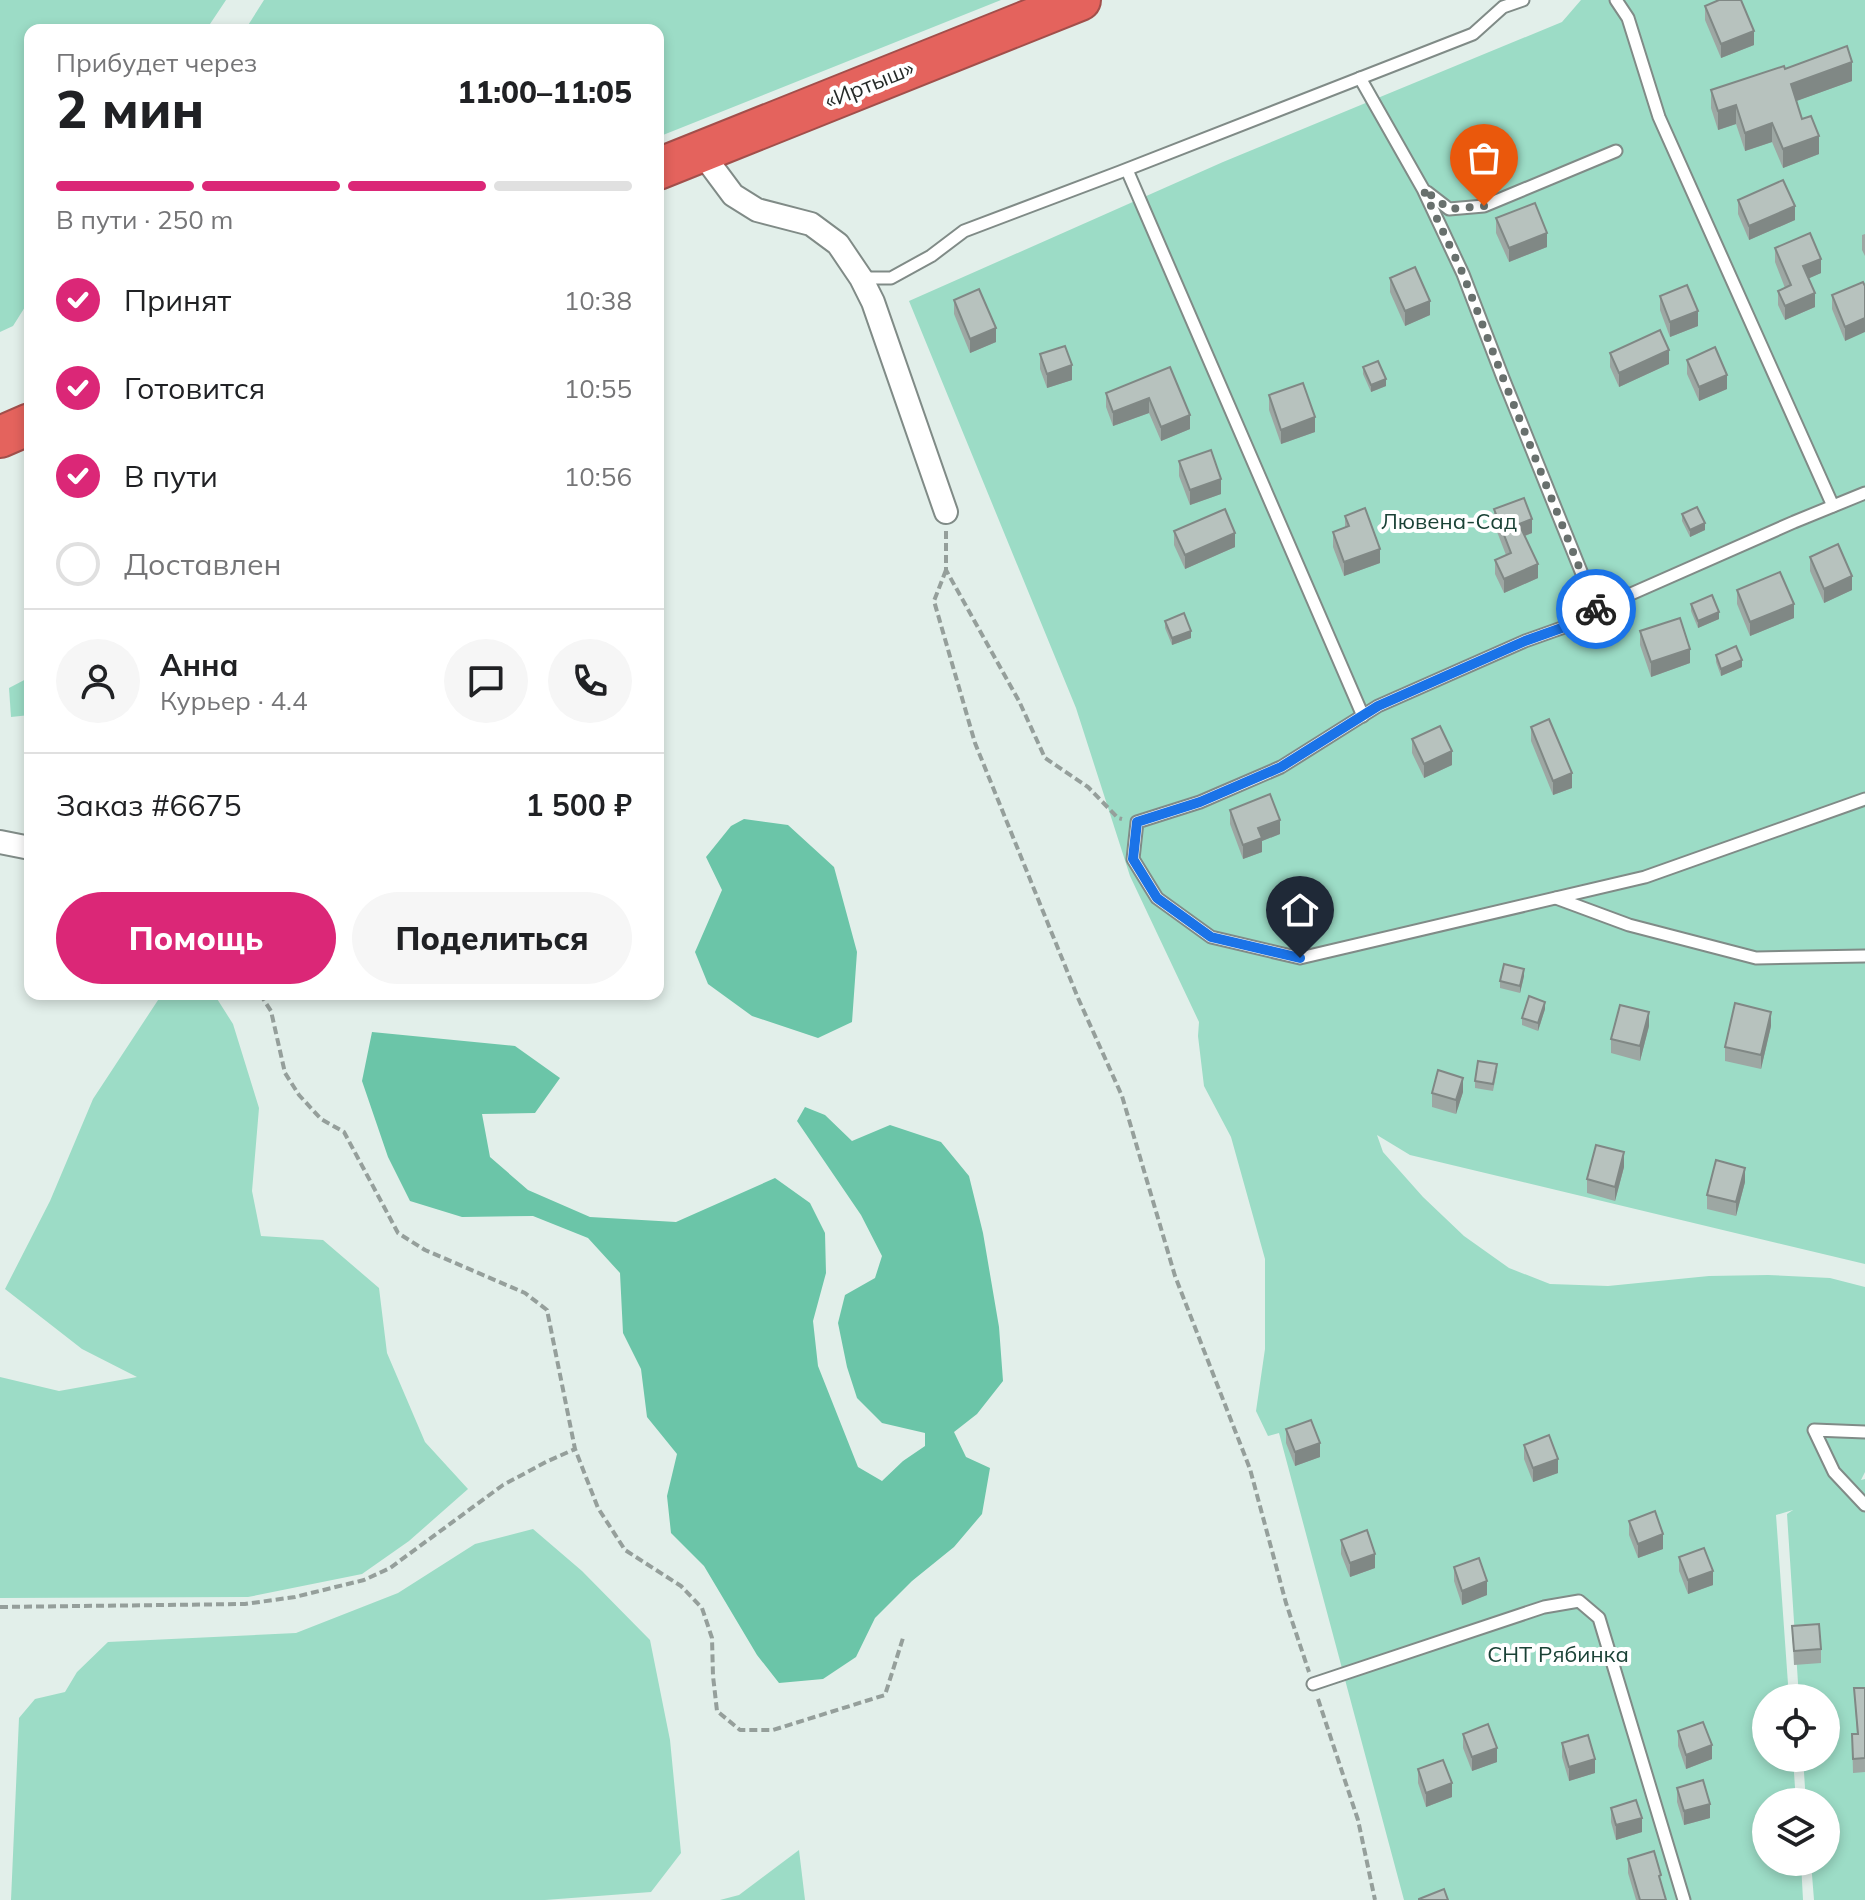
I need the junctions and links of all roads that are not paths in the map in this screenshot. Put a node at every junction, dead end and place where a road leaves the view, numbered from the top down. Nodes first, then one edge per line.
1 (1080, 0) edge
2 (1523, 0) edge
3 (1616, 0) edge
4 (1360, 78) junction
5 (1616, 151) dead end
6 (701, 152) junction
7 (664, 167) edge
8 (1127, 170) junction
9 (1423, 189) junction
10 (861, 278) junction
11 (24, 419) edge
12 (24, 427) edge
13 (0, 428) edge
14 (0, 437) edge
15 (1865, 493) edge
16 (1833, 506) junction
17 (946, 512) road end
18 (1597, 611) junction
19 (1363, 716) junction
20 (1865, 799) edge
21 (0, 842) edge
22 (24, 847) edge
23 (1556, 898) junction
24 (1865, 956) edge
25 (1865, 1432) edge
26 (1865, 1505) edge
27 (1313, 1684) road end
28 (1684, 1900) edge

1 - 6 highway, «Иртыш»
2 - 4 lane
3 - 16 lane
4 - 8 lane
4 - 9 lane
5 - 9 lane
6 - 7 highway, «Иртыш»
6 - 10 street
8 - 10 lane
8 - 19 lane
9 - 18 lane
10 - 17 street
11 - 13 highway
12 - 14 highway
15 - 16 lane
16 - 18 lane
18 - 19 lane
19 - 23 lane
20 - 23 lane
21 - 22 street
23 - 24 lane
25 - 26 lane
27 - 28 lane

